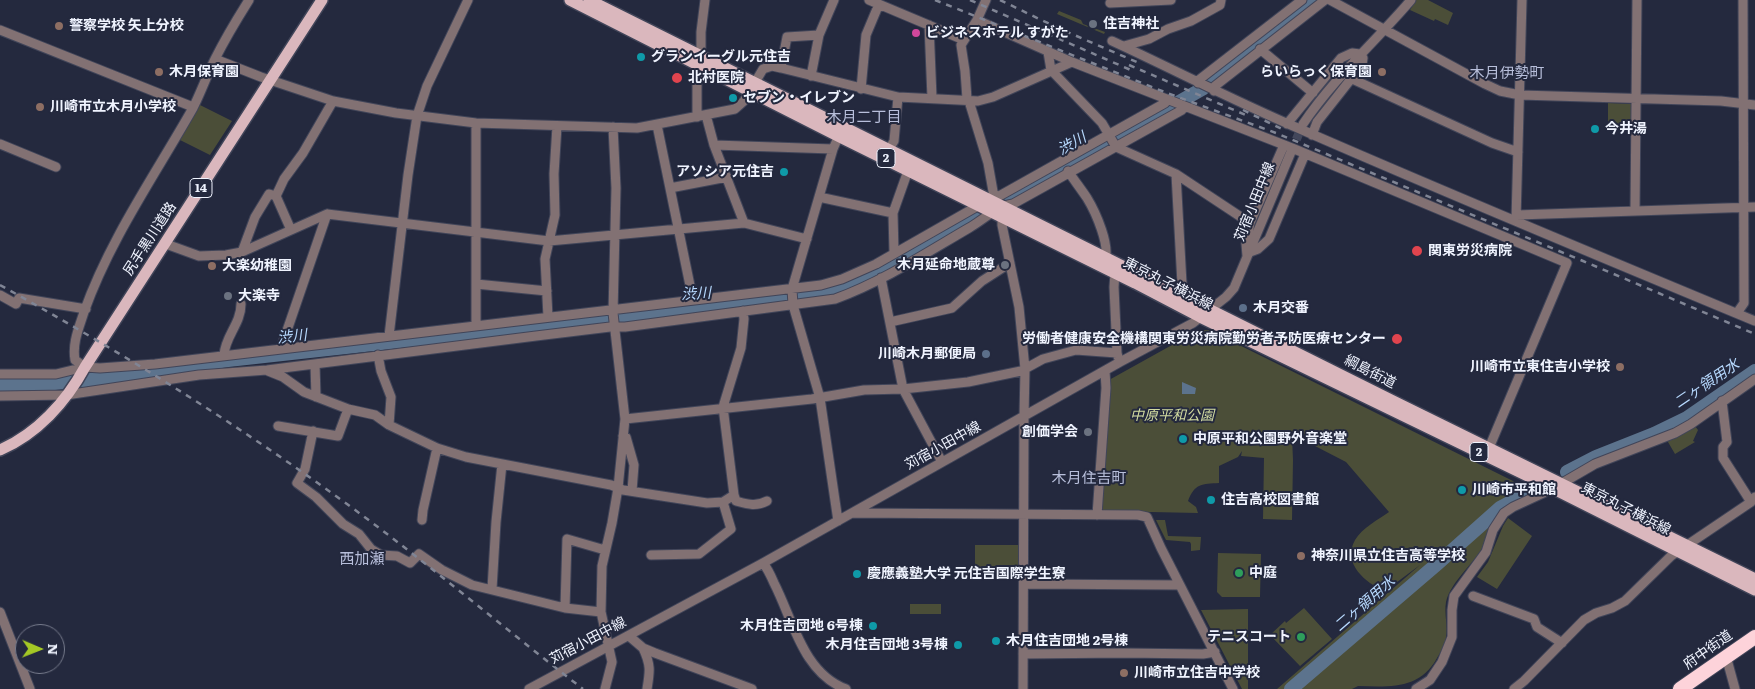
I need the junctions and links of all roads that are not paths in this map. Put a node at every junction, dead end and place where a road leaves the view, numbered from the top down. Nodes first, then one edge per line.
1 (249, 0) edge
2 (322, 0) edge
3 (468, 0) edge
4 (570, 0) edge
5 (589, 0) edge
6 (705, 0) edge
7 (834, 0) edge
8 (868, 0) edge
9 (986, 0) edge
10 (1172, 0) edge
11 (1221, 0) edge
12 (1302, 0) edge
13 (1325, 0) edge
14 (1330, 0) edge
15 (1411, 0) edge
16 (1522, 0) edge
17 (1637, 0) edge
18 (1744, 0) edge
19 (1110, 3) dead end
20 (879, 4) junction
21 (976, 20) junction
22 (929, 25) junction
23 (0, 30) edge
24 (1385, 30) junction
25 (820, 36) junction
26 (964, 40) junction
27 (1112, 41) dead end
28 (1124, 46) junction
29 (1260, 49) junction
30 (1048, 52) junction
31 (1360, 54) junction
32 (215, 59) junction
33 (700, 60) junction
34 (1072, 62) junction
35 (781, 68) junction
36 (1051, 70) junction
37 (811, 76) junction
38 (1350, 78) junction
39 (270, 80) junction
40 (1198, 83) junction
41 (752, 86) junction
42 (862, 89) junction
43 (1214, 90) junction
44 (1313, 93) junction
45 (1520, 95) junction
46 (898, 97) junction
47 (932, 98) junction
48 (1635, 98) junction
49 (967, 100) junction
50 (1167, 100) junction
51 (332, 101) junction
52 (1743, 103) junction
53 (1755, 105) edge
54 (1184, 106) junction
55 (193, 107) junction
56 (417, 116) junction
57 (701, 116) junction
58 (476, 123) junction
59 (1287, 124) junction
60 (1303, 124) tunnel mouth
61 (657, 125) junction
62 (557, 126) junction
63 (612, 128) junction
64 (841, 131) junction
65 (1109, 134) junction
66 (1312, 135) junction
67 (0, 144) edge
68 (714, 145) junction
69 (1116, 146) junction
70 (1288, 148) junction
71 (833, 149) junction
72 (1518, 152) junction
73 (886, 153) junction
74 (1305, 154) junction
75 (910, 165) junction
76 (56, 167) dead end
77 (1068, 172) junction
78 (1176, 174) junction
79 (726, 177) junction
80 (670, 188) junction
81 (276, 196) junction
82 (819, 197) junction
83 (992, 198) junction
84 (979, 205) junction
85 (1755, 207) edge
86 (1743, 208) junction
87 (1635, 211) junction
88 (1000, 212) junction
89 (893, 213) junction
90 (327, 214) junction
91 (1516, 219) junction
92 (403, 222) junction
93 (744, 222) junction
94 (1250, 223) junction
95 (679, 229) junction
96 (291, 230) junction
97 (476, 232) junction
98 (615, 234) junction
99 (807, 239) junction
100 (549, 241) junction
101 (166, 244) junction
102 (242, 252) junction
103 (894, 253) junction
104 (1249, 255) junction
105 (1104, 262) junction
106 (1010, 263) junction
107 (1115, 274) junction
108 (882, 278) junction
109 (476, 284) junction
110 (792, 289) junction
111 (547, 291) junction
112 (0, 295) edge
113 (1178, 299) junction
114 (693, 300) junction
115 (241, 304) dead end
116 (793, 305) junction
117 (86, 309) junction
118 (1210, 309) junction
119 (614, 311) junction
120 (743, 311) junction
121 (1736, 313) junction
122 (548, 317) junction
123 (1200, 317) junction
124 (1755, 321) edge
125 (890, 322) junction
126 (476, 325) junction
127 (615, 326) junction
128 (389, 336) junction
129 (281, 348) junction
130 (224, 355) junction
131 (378, 355) junction
132 (1118, 357) junction
133 (315, 364) junction
134 (1025, 369) junction
135 (267, 370) junction
136 (82, 371) junction
137 (1105, 371) junction
138 (0, 374) edge
139 (1755, 378) edge
140 (903, 389) junction
141 (69, 393) junction
142 (0, 396) edge
143 (316, 397) junction
144 (820, 398) junction
145 (1722, 401) junction
146 (723, 407) junction
147 (348, 409) junction
148 (1024, 417) junction
149 (625, 418) junction
150 (389, 425) junction
151 (278, 426) dead end
152 (313, 431) junction
153 (623, 436) junction
154 (438, 448) junction
155 (1489, 448) junction
156 (0, 450) edge
157 (942, 462) junction
158 (502, 464) junction
159 (1557, 486) junction
160 (618, 488) junction
161 (632, 491) junction
162 (734, 495) junction
163 (1754, 498) edge
164 (767, 501) dead end
165 (723, 502) junction
166 (850, 513) junction
167 (1024, 515) junction
168 (1097, 515) junction
169 (422, 520) dead end
170 (838, 521) junction
171 (1683, 548) junction
172 (605, 550) junction
173 (651, 555) dead end
174 (763, 562) junction
175 (1755, 579) edge
176 (1024, 584) junction
177 (1180, 585) junction
178 (492, 589) junction
179 (1755, 590) edge
180 (1473, 596) dead end
181 (565, 608) junction
182 (0, 612) edge
183 (601, 612) junction
184 (629, 636) junction
185 (1755, 637) edge
186 (1562, 643) junction
187 (609, 645) junction
188 (643, 648) junction
189 (1215, 652) junction
190 (1024, 654) junction
191 (1726, 656) junction
192 (842, 688) edge
193 (30, 689) edge
194 (529, 689) edge
195 (605, 689) edge
196 (647, 689) edge
197 (752, 689) edge
198 (1023, 689) edge
199 (1234, 689) edge
200 (1416, 689) edge
201 (1514, 689) edge
202 (1680, 689) edge
203 (1735, 689) edge

1 - 32 street
2 - 39 main road, 尻手黒川道路 / 14
3 - 56 street
4 - 33 main road, 東京丸子横浜線 / 2
5 - 33 main road, 東京丸子横浜線 / 2
6 - 33 street
7 - 25 street
8 - 20 street
9 - 21 street
10 - 19 street
11 - 28 street
12 - 40 street
13 - 29 street
14 - 24 street
15 - 24 street
16 - 45 street
17 - 48 street
18 - 52 street
20 - 22 street
20 - 42 street
21 - 26 street
21 - 30 street
22 - 26 street
22 - 47 street
23 - 55 street
24 - 31 street
24 - 45 street
25 - 35 street
25 - 37 street
26 - 49 street
27 - 28 street
28 - 40 street
29 - 43 street
29 - 44 street
30 - 34 street
30 - 36 street
31 - 38 street
31 - 44 street
31 - 60 street
32 - 39 street
32 - 55 street
33 - 41 main road, 東京丸子横浜線 / 2
33 - 57 street
34 - 36 street
34 - 50 street
35 - 37 street
35 - 41 street
36 - 49 street
36 - 65 street
37 - 42 street
38 - 66 street
38 - 72 street
39 - 51 street
39 - 101 main road, 尻手黒川道路 / 14
40 - 43 street
41 - 57 street
41 - 64 main road, 東京丸子横浜線 / 2
42 - 46 street
43 - 59 street
44 - 59 street
45 - 48 street
45 - 72 street
46 - 47 street
46 - 73 street
47 - 49 street
48 - 52 street
48 - 87 street
49 - 83 street
50 - 54 street
50 - 65 street
51 - 56 street
51 - 81 street
52 - 53 street
52 - 86 street
54 - 69 street
54 - 70 street
55 - 117 street
56 - 58 street
56 - 92 street
57 - 61 street
57 - 68 street
58 - 62 street
58 - 97 street
59 - 66 street
61 - 63 street
61 - 80 street
62 - 63 street
62 - 100 street
63 - 98 street
64 - 71 street
64 - 73 main road, 東京丸子横浜線 / 2
65 - 69 street
65 - 83 street
66 - 91 street
67 - 76 street
68 - 71 street
68 - 79 street
69 - 77 street
69 - 78 street
70 - 74 street
70 - 94 street
70 - 104 street, 苅宿小田中線
71 - 82 street
72 - 91 street
73 - 75 main road, 東京丸子横浜線 / 2
74 - 104 street
74 - 155 street
75 - 83 main road, 東京丸子横浜線 / 2
75 - 84 main road, 東京丸子横浜線 / 2
75 - 89 street
77 - 88 street
77 - 105 street
78 - 94 street
78 - 113 street
79 - 80 street
79 - 93 street
80 - 95 street
81 - 96 street
81 - 102 street
82 - 89 street
82 - 99 street
83 - 84 street
83 - 88 main road, 東京丸子横浜線 / 2
84 - 88 main road, 東京丸子横浜線 / 2
84 - 103 street
85 - 86 street
86 - 87 street
86 - 121 street
87 - 91 street
88 - 105 main road, 東京丸子横浜線 / 2
88 - 106 street
88 - 108 street
89 - 103 street
90 - 92 street
90 - 96 street
90 - 129 street
91 - 121 street
92 - 97 street
92 - 128 street
93 - 95 street
93 - 99 street
94 - 104 street
95 - 98 street
95 - 114 street
96 - 102 street
97 - 100 street
97 - 109 street
98 - 100 street
98 - 119 street
99 - 110 street
100 - 111 street
101 - 102 street
101 - 136 main road, 尻手黒川道路 / 14
103 - 110 street
104 - 118 street, 苅宿小田中線
105 - 107 main road, 東京丸子横浜線 / 2
105 - 113 main road, 東京丸子横浜線 / 2
106 - 125 street
106 - 134 street
107 - 113 main road, 東京丸子横浜線 / 2
107 - 132 street
108 - 116 street
108 - 125 street
109 - 111 street
109 - 126 street
110 - 114 street
110 - 116 street
111 - 122 street
112 - 117 street
113 - 118 main road, 東京丸子横浜線 / 2
113 - 123 main road, 東京丸子横浜線 / 2
114 - 119 street
115 - 130 street
116 - 120 street
116 - 144 street
117 - 136 street
118 - 123 street, 苅宿小田中線
118 - 155 main road, 綱島街道 / 2
119 - 122 street
119 - 127 street
120 - 127 street
120 - 146 street
121 - 124 street
122 - 126 street
123 - 132 street, 苅宿小田中線
123 - 159 main road, 東京丸子横浜線 / 2
125 - 140 street
126 - 128 street
127 - 131 street
127 - 149 street
128 - 129 street
129 - 130 street
130 - 136 street
131 - 133 street
131 - 150 street
132 - 134 street
132 - 137 street, 苅宿小田中線
133 - 135 street
133 - 143 street
134 - 140 street
134 - 148 street
135 - 141 street
135 - 143 street
136 - 138 street
136 - 141 main road, 尻手黒川道路 / 14
137 - 148 street, 苅宿小田中線
137 - 168 street
139 - 145 street
140 - 144 street
140 - 157 street
141 - 142 street
141 - 156 main road, 尻手黒川道路 / 14
143 - 147 street
144 - 146 street
144 - 170 street
145 - 159 street
145 - 163 street
146 - 149 street
146 - 162 street
147 - 150 street
147 - 152 street
148 - 157 street, 苅宿小田中線
148 - 167 street
149 - 153 street
150 - 154 street
151 - 152 street
152 - 178 street
153 - 160 street
153 - 161 street
154 - 158 street
154 - 169 street
155 - 159 main road, 東京丸子横浜線 / 2
157 - 166 street, 苅宿小田中線
158 - 160 street
158 - 178 street
159 - 171 main road, 東京丸子横浜線 / 2
159 - 200 street
160 - 161 street
160 - 172 street
161 - 165 street
162 - 164 street
162 - 165 street
163 - 171 street
165 - 173 street
166 - 167 street
166 - 170 street, 苅宿小田中線
167 - 168 street
167 - 176 street
168 - 177 street
170 - 174 street, 苅宿小田中線
171 - 175 main road, 東京丸子横浜線 / 2
171 - 179 main road, 東京丸子横浜線 / 2
171 - 186 street
172 - 181 street
172 - 183 street
174 - 184 street, 苅宿小田中線
174 - 192 street
176 - 177 street
176 - 190 street
177 - 189 street
178 - 181 street
180 - 186 street
181 - 183 street
182 - 193 street
183 - 187 street
184 - 187 street, 苅宿小田中線
184 - 188 street
185 - 191 highway, 府中街道
186 - 201 street
187 - 194 street, 苅宿小田中線
187 - 195 street
188 - 196 street
188 - 197 street
189 - 190 street
189 - 199 street
190 - 198 street
191 - 202 highway, 府中街道
191 - 203 street

